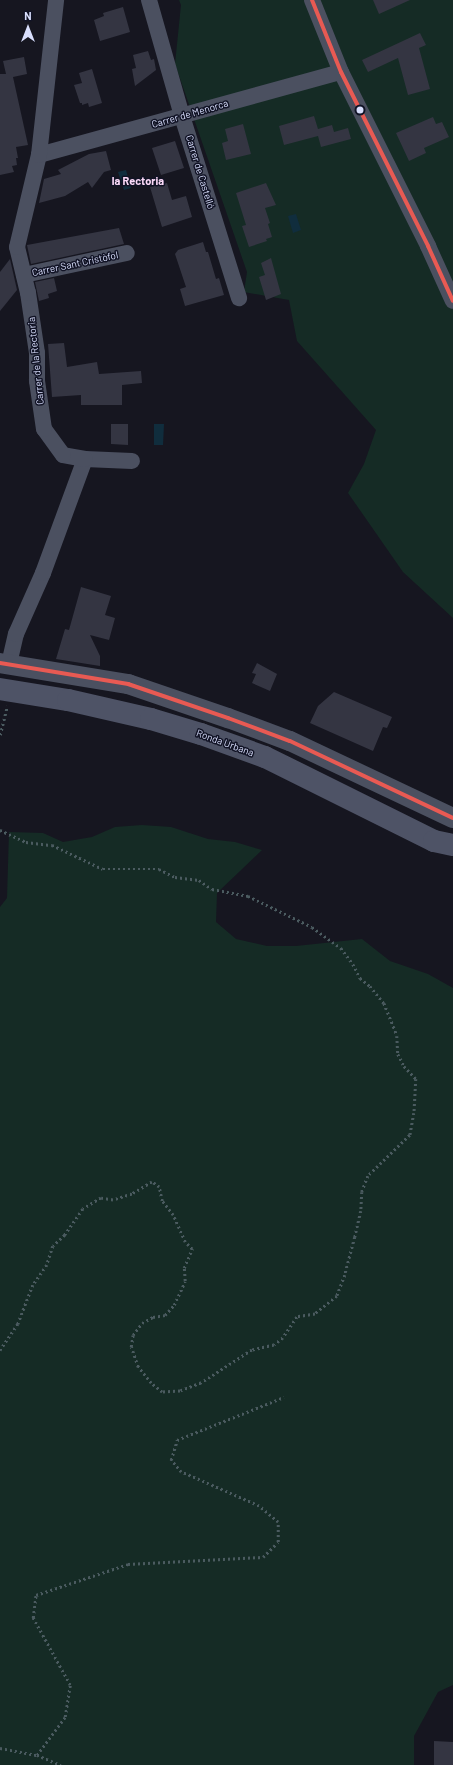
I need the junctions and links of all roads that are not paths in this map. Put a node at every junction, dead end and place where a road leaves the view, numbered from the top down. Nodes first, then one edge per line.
1 (56, 0) edge
2 (149, 0) edge
3 (312, 0) edge
4 (341, 72) junction
5 (182, 116) junction
6 (39, 155) junction
7 (127, 253) dead end
8 (24, 275) junction
9 (239, 298) dead end
10 (453, 301) edge
11 (85, 459) junction
12 (132, 461) dead end
13 (4, 663) edge
14 (0, 689) edge
15 (453, 818) edge
16 (443, 843) edge
17 (453, 859) edge

1 - 6 street, Carrer de la Rectoria
2 - 5 street, Carrer de Castelló
3 - 4 street
4 - 5 street, Carrer de Menorca
4 - 10 street
5 - 6 street, Carrer de Menorca
5 - 9 street, Carrer de Castelló
6 - 8 street, Carrer de la Rectoria
7 - 8 street, Carrer Sant Cristòfol
8 - 11 street, Carrer de la Rectoria
11 - 12 street, Carrer de la Rectoria
11 - 13 street
13 - 15 street
14 - 16 main road, Ronda Urbana
16 - 17 main road, Ronda Urbana

